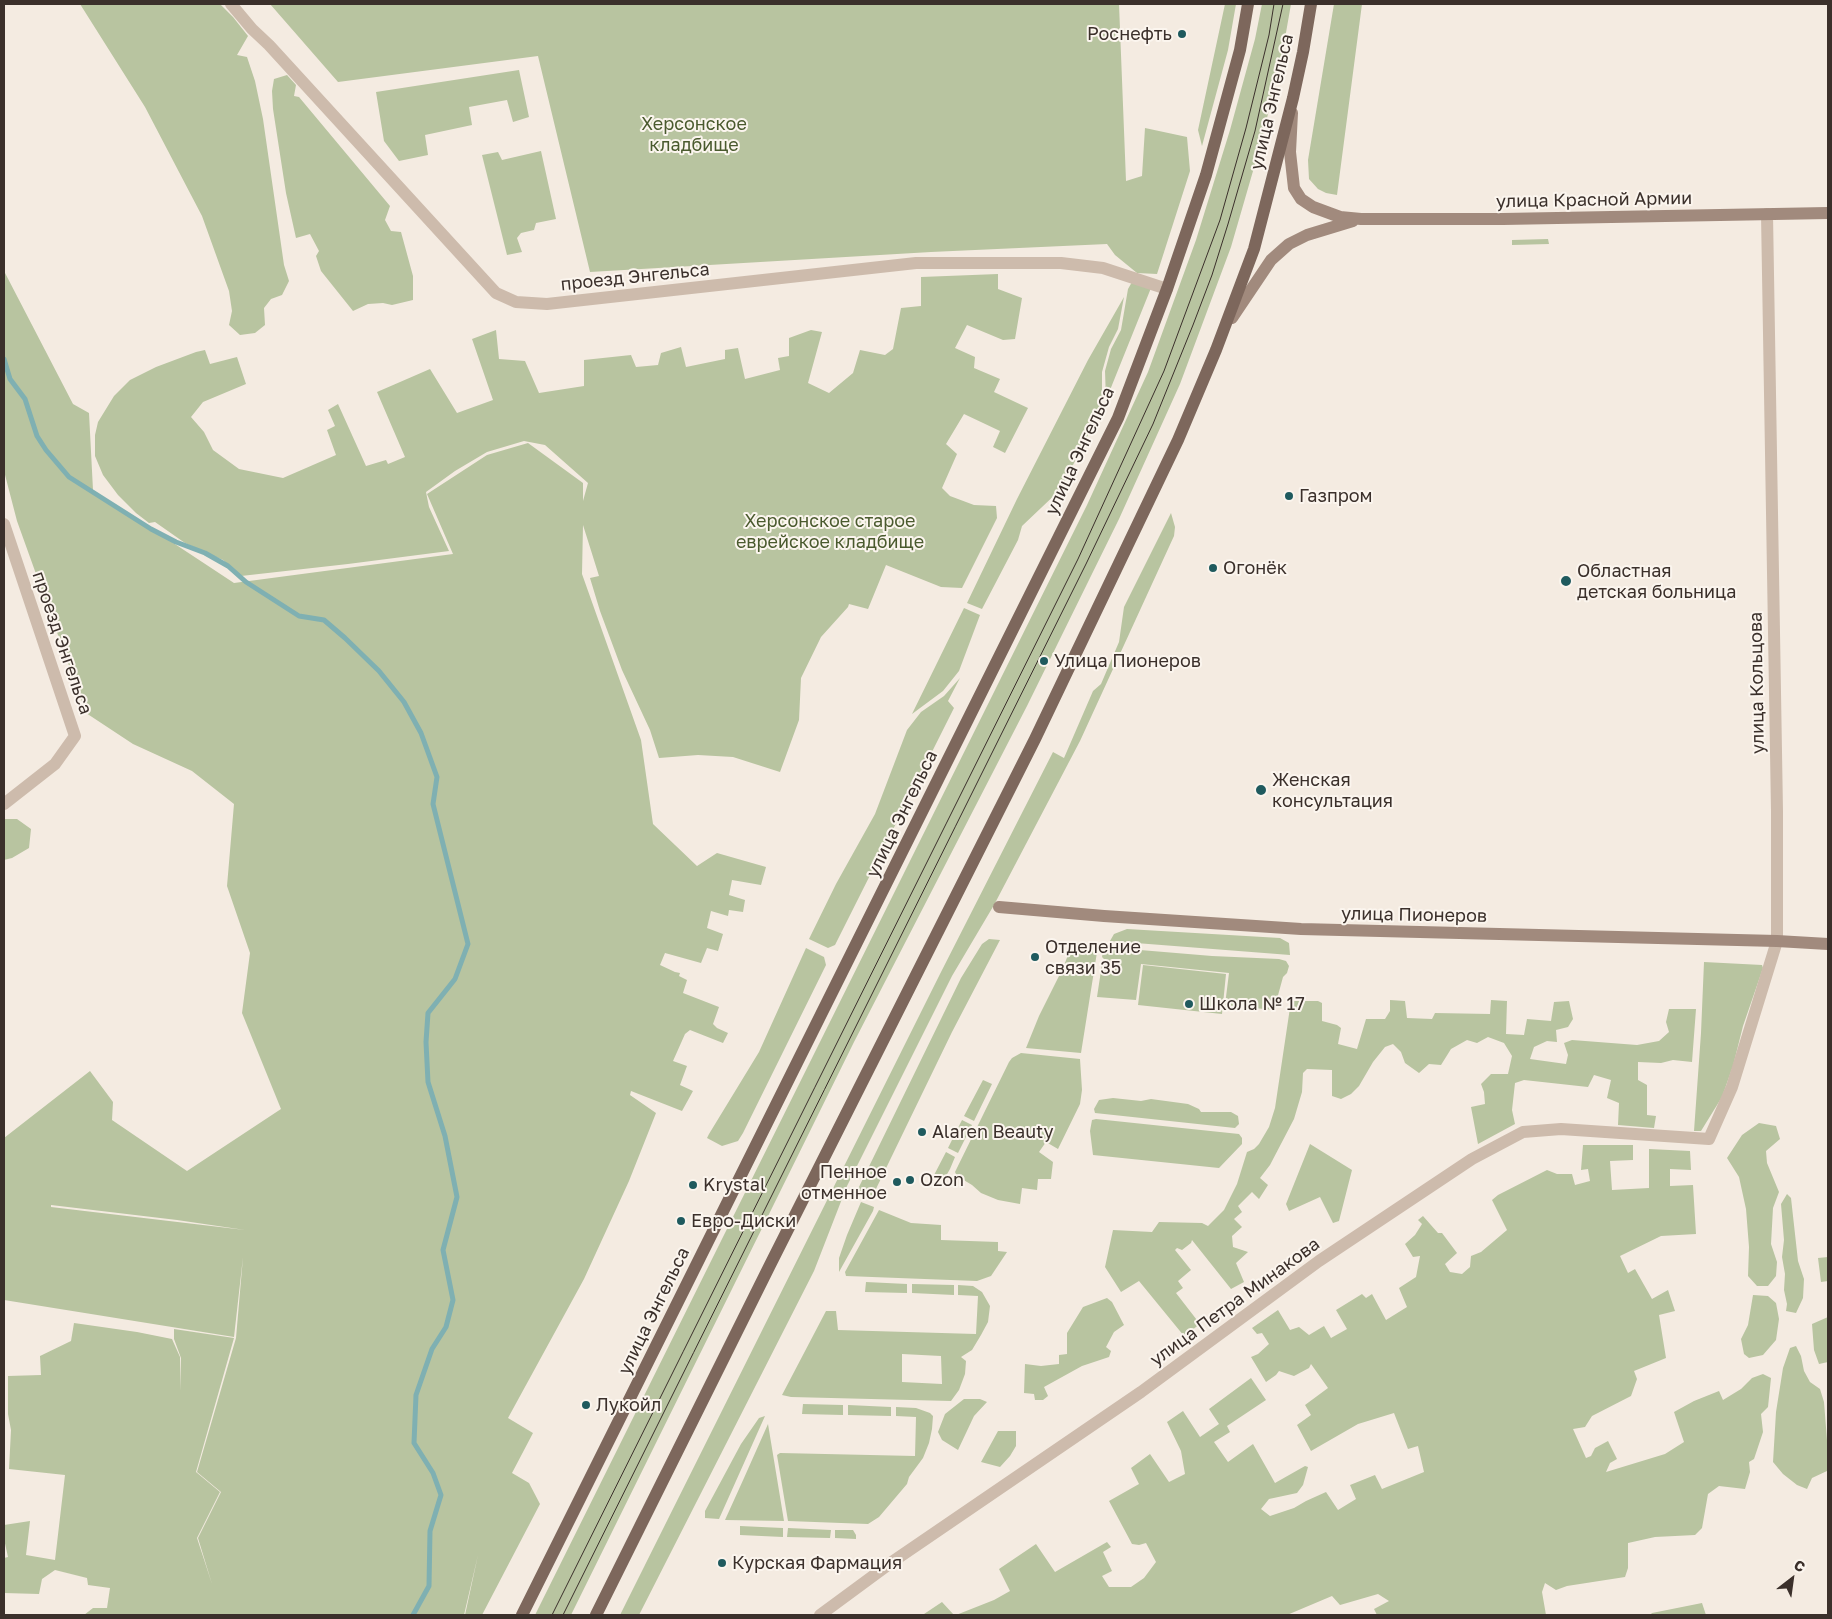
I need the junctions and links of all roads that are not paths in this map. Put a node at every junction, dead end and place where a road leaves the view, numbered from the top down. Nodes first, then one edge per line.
1 (231, 4) edge
2 (1248, 4) edge
3 (1312, 4) edge
4 (1293, 98) junction
5 (1828, 213) edge
6 (1768, 214) junction
7 (1360, 220) junction
8 (1167, 289) junction
9 (1216, 350) junction
10 (4, 524) edge
11 (4, 804) edge
12 (1000, 907) dead end
13 (1777, 941) junction
14 (1828, 944) edge
15 (1709, 1139) joint
16 (522, 1615) edge
17 (596, 1615) edge
18 (820, 1615) edge

1 - 8 street, проезд Энгельса
2 - 8 main road, улица Энгельса
3 - 4 main road, улица Энгельса
4 - 7 main road
4 - 9 main road, улица Энгельса
5 - 6 main road, улица Красной Армии
6 - 7 main road, улица Красной Армии
6 - 13 street, улица Кольцова
7 - 9 main road
8 - 16 main road, улица Энгельса
9 - 17 main road, улица Энгельса
10 - 11 street, проезд Энгельса
12 - 13 main road, улица Пионеров
13 - 14 main road, улица Пионеров
13 - 15 street, улица Кольцова
15 - 18 street, улица Петра Минакова

